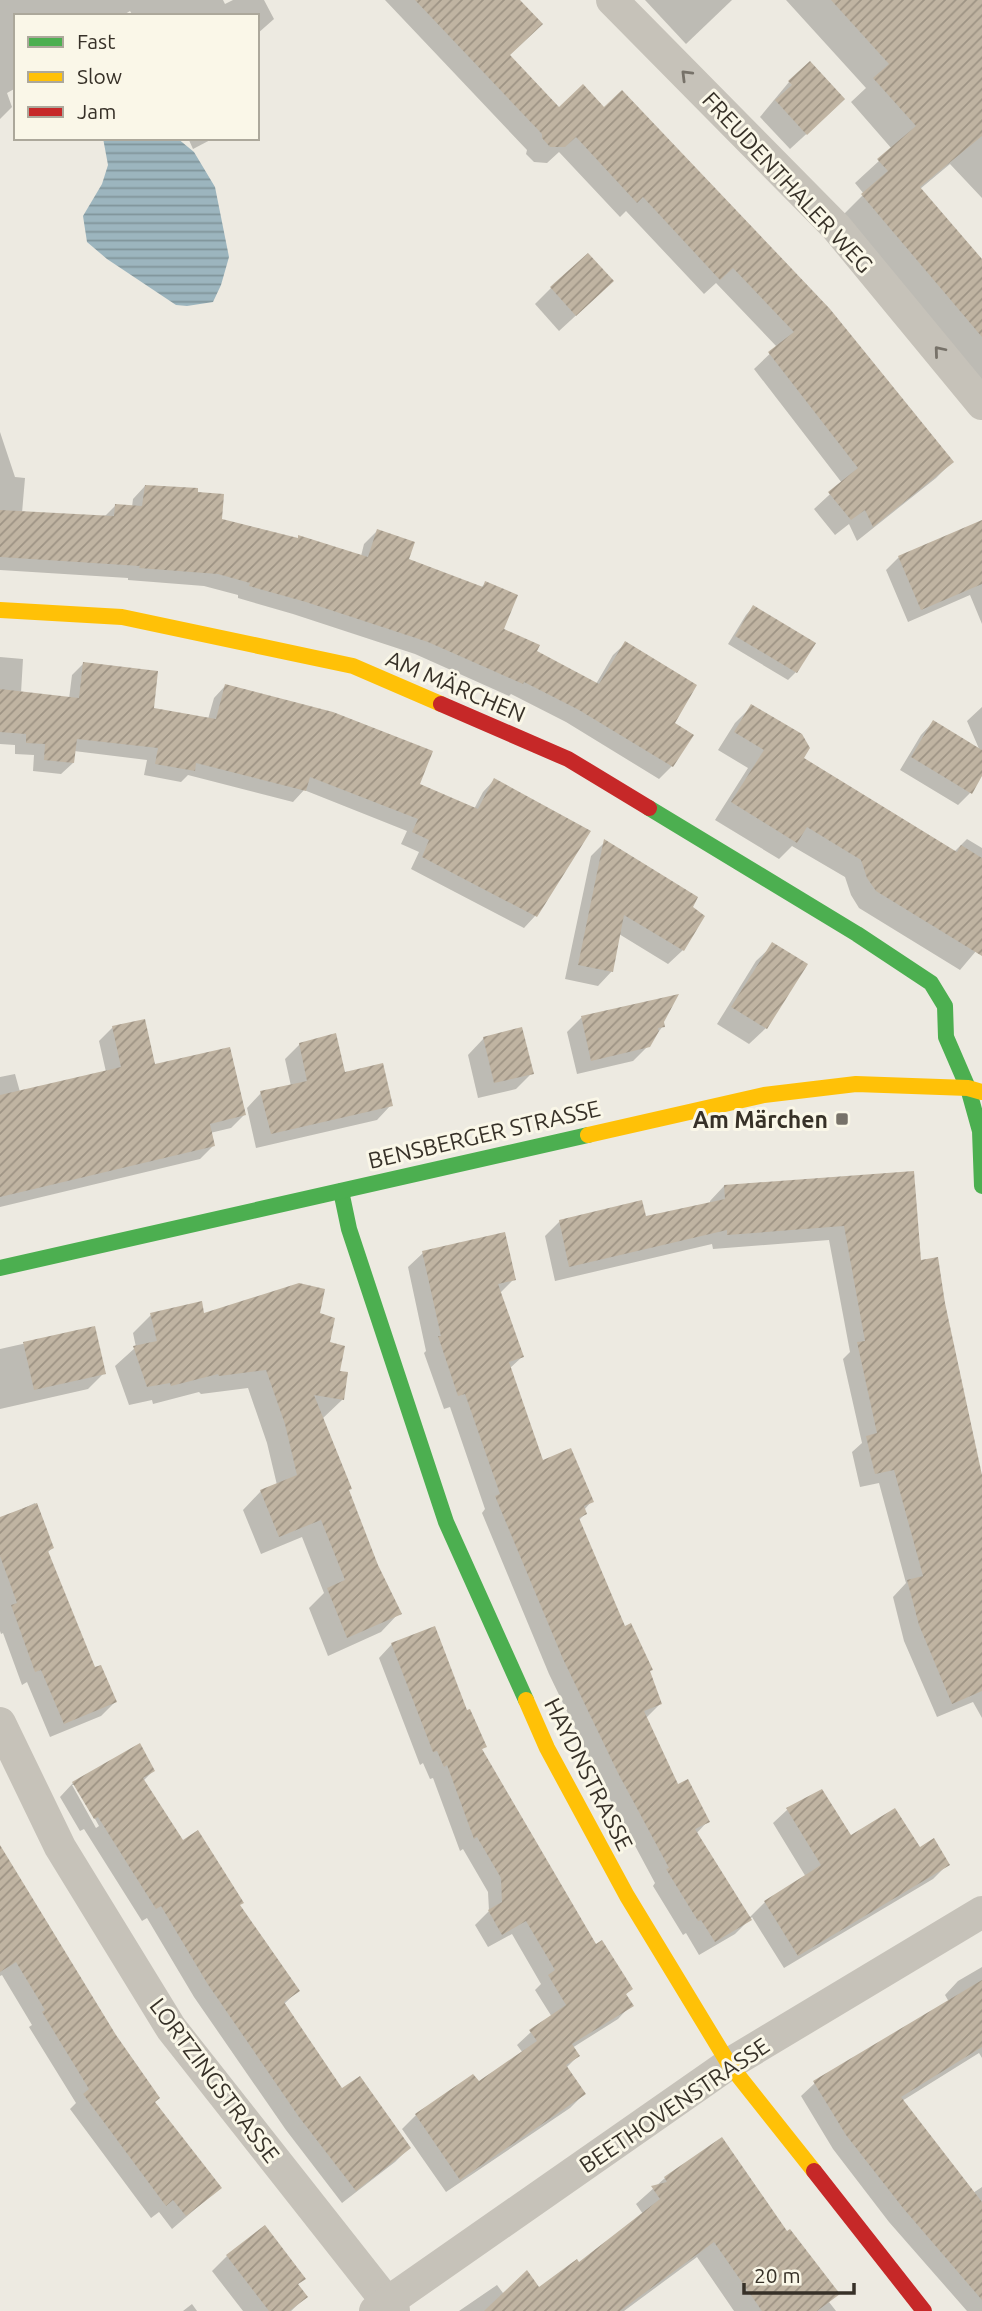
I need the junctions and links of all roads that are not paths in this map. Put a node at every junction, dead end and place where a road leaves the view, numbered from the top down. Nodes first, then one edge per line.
1 (612, 0) edge
2 (982, 404) edge
3 (0, 610) edge
4 (975, 1090) edge
5 (982, 1186) edge
6 (341, 1191) junction
7 (0, 1268) edge
8 (0, 1723) edge
9 (982, 1912) edge
10 (729, 2064) junction
11 (385, 2308) edge
12 (924, 2311) edge

2 -> 1 street, FREUDENTHALER WEG
3 - 4 street, AM MÄRCHEN
4 - 5 street, AM MÄRCHEN
4 - 6 street, BENSBERGER STRASSE
6 - 7 street, BENSBERGER STRASSE
6 - 10 street, HAYDNSTRASSE
8 - 11 street, LORTZINGSTRASSE
9 - 10 street, BEETHOVENSTRASSE
10 - 11 street, BEETHOVENSTRASSE
10 - 12 street, HAYDNSTRASSE

